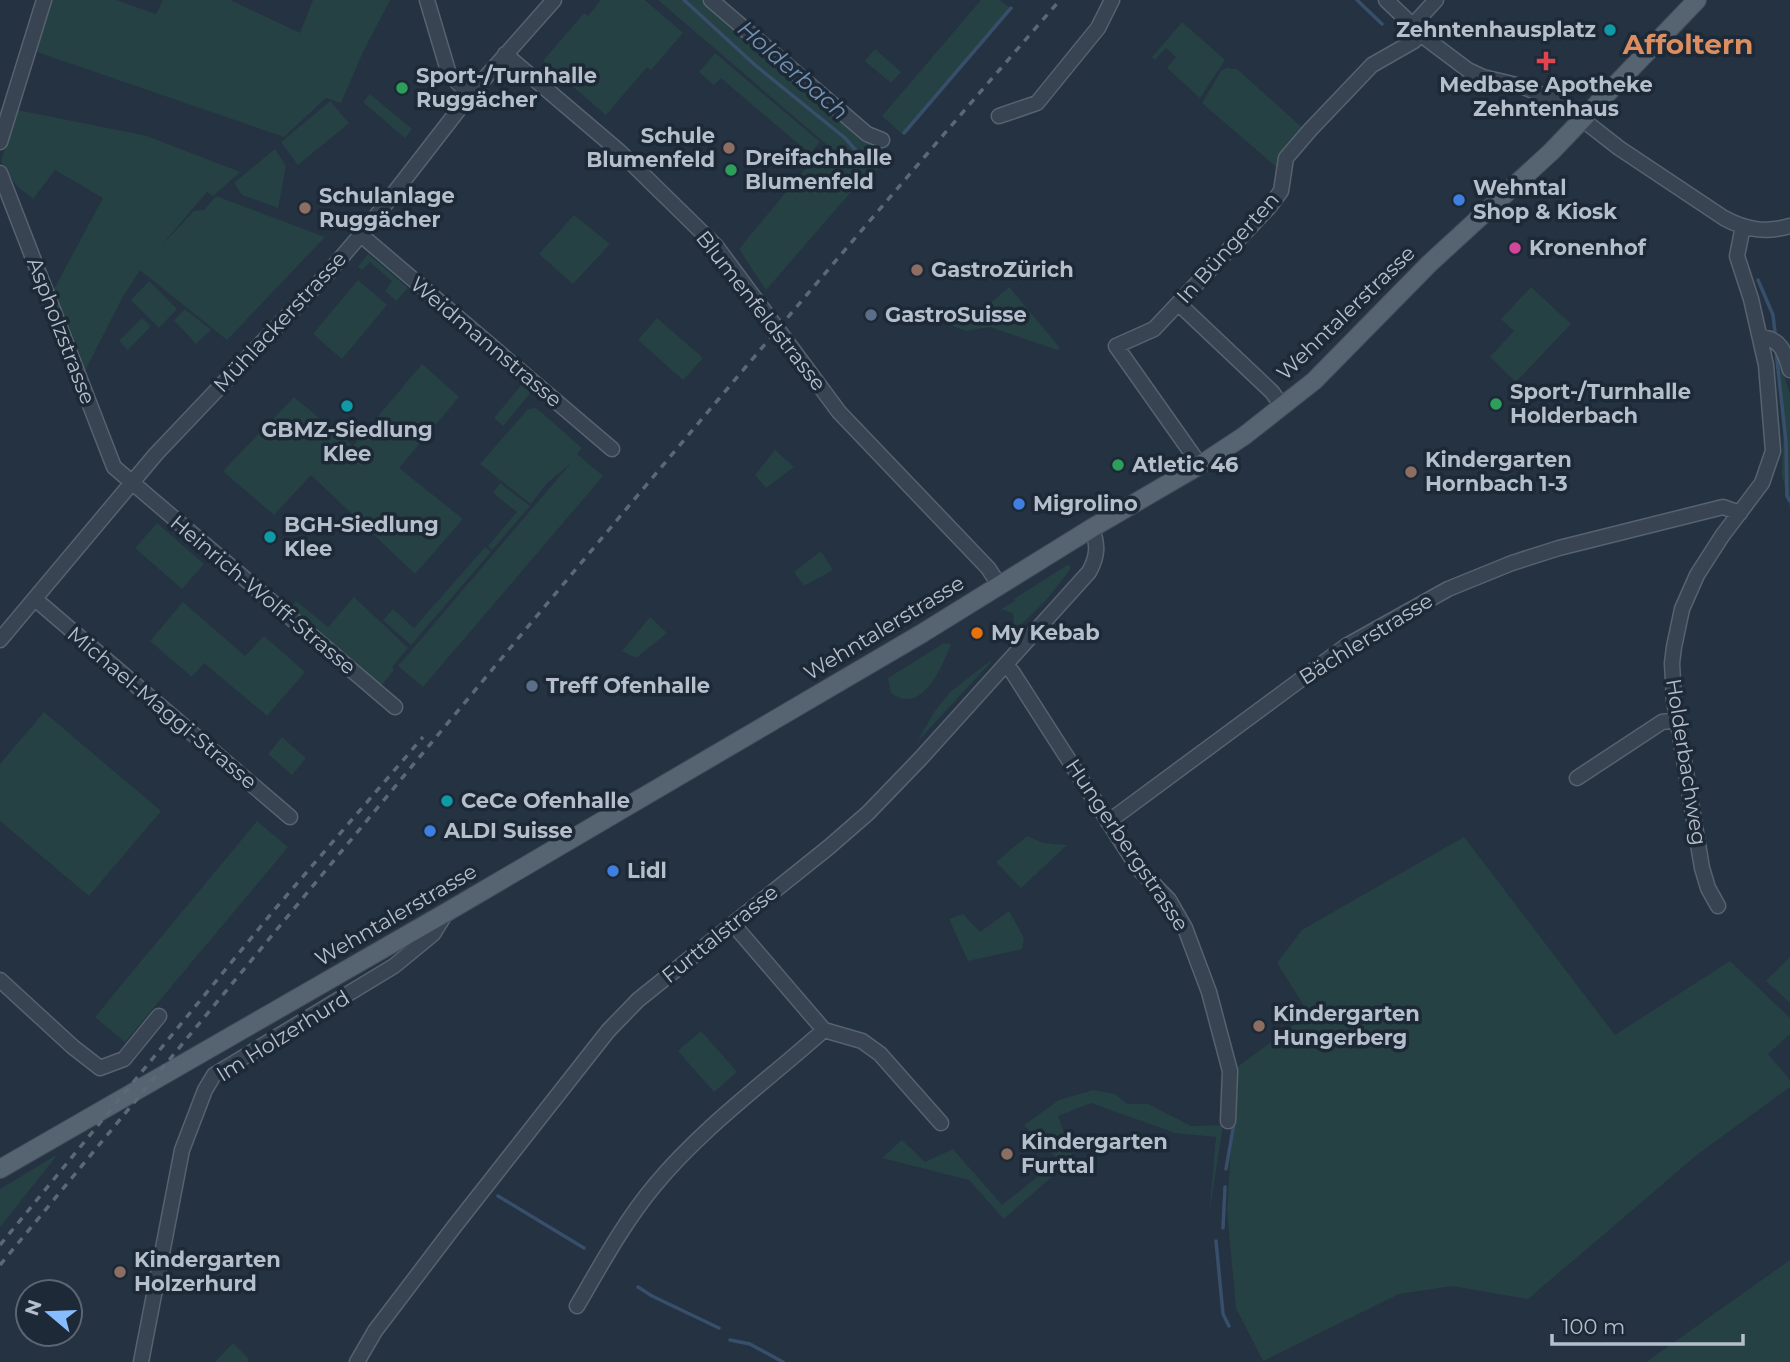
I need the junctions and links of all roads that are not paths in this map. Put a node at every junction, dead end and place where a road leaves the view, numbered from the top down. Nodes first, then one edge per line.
1 (44, 0) edge
2 (427, 0) edge
3 (711, 0) edge
4 (1112, 0) edge
5 (1386, 0) edge
6 (1436, 0) edge
7 (548, 2) edge
8 (1690, 2) edge
9 (1417, 29) junction
10 (505, 54) junction
11 (470, 95) junction
12 (999, 116) dead end
13 (1583, 119) junction
14 (882, 140) dead end
15 (0, 142) edge
16 (0, 173) edge
17 (1743, 226) junction
18 (1790, 226) edge
19 (361, 235) junction
20 (1179, 304) junction
21 (1760, 337) junction
22 (1790, 370) edge
23 (1283, 406) junction
24 (612, 449) dead end
25 (1200, 465) junction
26 (131, 483) junction
27 (1740, 513) junction
28 (1092, 528) junction
29 (1000, 586) junction
30 (35, 599) junction
31 (0, 640) edge
32 (1006, 665) junction
33 (395, 707) dead end
34 (1677, 720) junction
35 (1577, 778) dead end
36 (290, 817) dead end
37 (1108, 822) junction
38 (1718, 906) dead end
39 (447, 912) junction
40 (733, 924) junction
41 (0, 980) edge
42 (159, 1016) dead end
43 (824, 1030) junction
44 (1228, 1121) dead end
45 (941, 1124) dead end
46 (0, 1169) edge
47 (577, 1306) dead end
48 (141, 1362) edge
49 (357, 1362) edge

1 - 15 street
2 - 11 street
3 - 14 street
4 - 12 street
5 - 9 street
6 - 9 street, In Büngerten
7 - 10 street, Mühlackerstrasse
8 - 13 main road, Wehntalerstrasse
9 - 13 street
9 - 20 street, In Büngerten
10 - 11 street, Mühlackerstrasse
10 - 29 street, Blumenfeldstrasse
11 - 19 street, Mühlackerstrasse
13 - 17 street
13 - 23 main road, Wehntalerstrasse
16 - 26 street, Aspholzstrasse
17 - 18 street
17 - 21 street, Holderbachweg
19 - 24 street, Weidmannstrasse
19 - 26 street, Mühlackerstrasse
20 - 23 street
20 - 25 street, In Büngerten
21 - 22 street
21 - 27 street, Holderbachweg
23 - 25 main road, Wehntalerstrasse
25 - 28 main road, Wehntalerstrasse
26 - 30 street, Mühlackerstrasse
26 - 33 street, Heinrich-Wolff-Strasse
27 - 34 street, Holderbachweg
27 - 37 street, Bächlerstrasse
28 - 29 main road, Wehntalerstrasse
28 - 32 street, Furttalstrasse
29 - 39 main road, Wehntalerstrasse
30 - 31 street, Mühlackerstrasse
30 - 36 street, Michael-Maggi-Strasse
32 - 37 street, Hungerbergstrasse
32 - 40 street, Furttalstrasse
34 - 35 street
34 - 38 street, Holderbachweg
37 - 44 street, Hungerbergstrasse
39 - 46 main road, Wehntalerstrasse
39 - 48 street, Im Holzerhurd
40 - 43 street
40 - 49 street, Furttalstrasse
41 - 42 street
43 - 45 street
43 - 47 street

